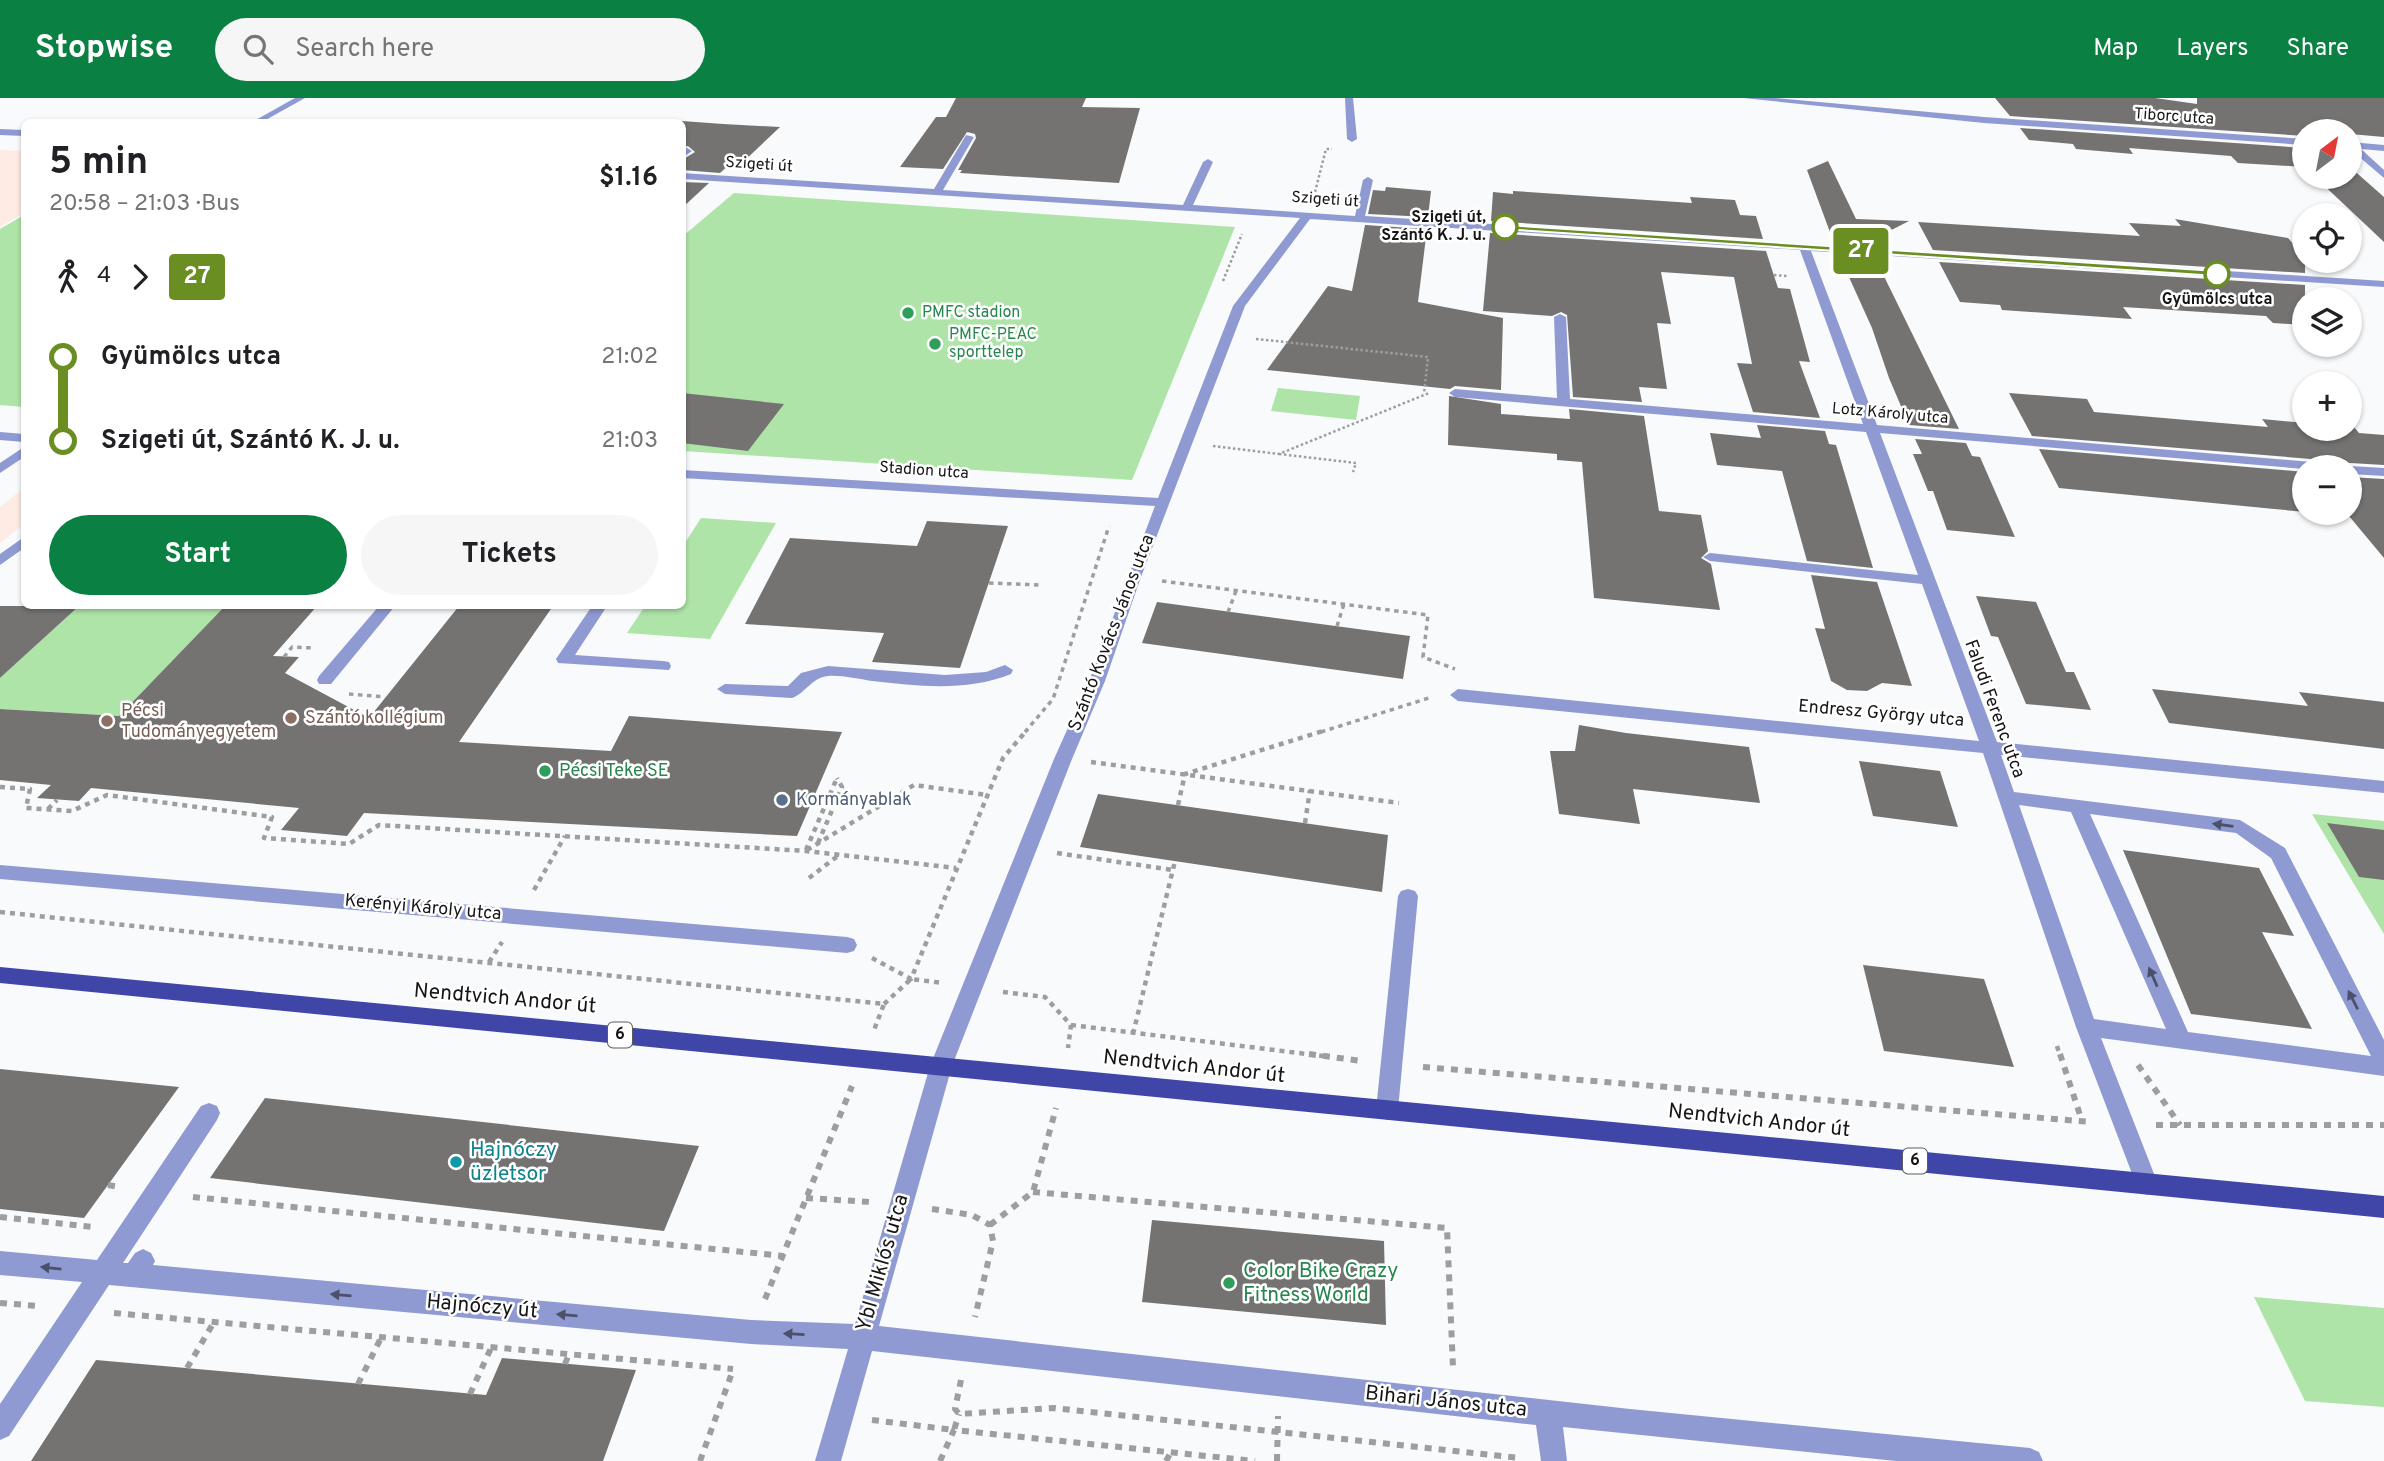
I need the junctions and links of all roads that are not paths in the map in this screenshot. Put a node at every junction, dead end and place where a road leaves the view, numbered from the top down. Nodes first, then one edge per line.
1 (301, 98) edge
2 (1349, 98) edge
3 (1747, 98) edge
4 (262, 119) edge
5 (0, 132) edge
6 (21, 134) edge
7 (969, 137) dead end
8 (1352, 139) dead end
9 (2292, 141) edge
10 (2362, 146) edge
11 (2384, 148) edge
12 (2362, 156) edge
13 (1208, 162) dead end
14 (2384, 175) edge
15 (686, 176) edge
16 (1368, 180) dead end
17 (937, 191) junction
18 (1187, 207) junction
19 (1308, 214) junction
20 (1360, 218) junction
21 (1804, 247) junction
22 (2384, 284) edge
23 (1560, 317) dead end
24 (1455, 393) road end
25 (1564, 403) junction
26 (1871, 430) junction
27 (0, 436) edge
28 (21, 438) edge
29 (21, 453) edge
30 (2292, 464) edge
31 (0, 469) edge
32 (2362, 471) edge
33 (2384, 472) edge
34 (686, 476) edge
35 (1163, 502) junction
36 (21, 544) edge
37 (1710, 557) dead end
38 (0, 561) edge
39 (1927, 580) junction
40 (384, 609) edge
41 (597, 609) edge
42 (663, 666) dead end
43 (1005, 670) dead end
44 (325, 680) dead end
45 (725, 689) dead end
46 (1458, 695) road end
47 (1989, 745) junction
48 (2384, 787) edge
49 (2005, 797) junction
50 (2077, 806) junction
51 (0, 872) edge
52 (1408, 896) dead end
53 (846, 945) road end
54 (0, 975) edge
55 (2086, 1027) junction
56 (2181, 1040) junction
57 (2384, 1061) edge
58 (941, 1066) junction
59 (2384, 1068) edge
60 (1387, 1110) junction
61 (209, 1113) dead end
62 (2147, 1184) junction
63 (2384, 1207) edge
64 (0, 1263) edge
65 (103, 1273) junction
66 (862, 1337) junction
67 (1548, 1413) junction
68 (0, 1427) edge
69 (828, 1461) edge
70 (1554, 1461) edge
71 (2030, 1461) edge

1 - 4 street
2 - 8 street
3 - 9 street, Tiborc utca
5 - 6 street
7 - 17 street
10 - 11 street
12 - 14 street
13 - 18 street
15 - 17 street, Szigeti út
16 - 20 street
17 - 18 street, Szigeti út
18 - 19 street, Szigeti út
19 - 20 street, Szigeti út
19 - 35 street, Szántó Kovács János utca
20 - 21 street, Szigeti út
21 - 22 street, Szigeti út
21 - 26 street, Faludi Ferenc utca
23 - 25 street
24 - 25 street, Lotz Károly utca
25 - 26 street, Lotz Károly utca
26 - 30 street, Lotz Károly utca
26 - 39 street, Faludi Ferenc utca
27 - 28 street
29 - 31 street
32 - 33 street
34 - 35 street, Stadion utca
35 - 58 street, Szántó Kovács János utca
36 - 38 street
37 - 39 street
39 - 47 street, Faludi Ferenc utca
40 - 44 street
41 - 42 street
43 - 45 street
46 - 47 street, Endresz György utca
47 - 48 street, Endresz György utca
47 - 49 street, Faludi Ferenc utca
49 - 50 street
49 - 55 street, Faludi Ferenc utca
56 -> 50 street
57 -> 50 street
51 - 53 street, Kerényi Károly utca
52 - 60 street
54 - 58 main road, Nendtvich Andor út / 6
55 - 56 street
55 - 62 street, Faludi Ferenc utca
56 - 59 street
58 - 60 main road, Nendtvich Andor út / 6
58 - 66 street, Ybl Miklós utca
60 - 62 main road, Nendtvich Andor út / 6
61 - 65 street
62 - 63 main road, Nendtvich Andor út / 6
65 -> 64 street, Hajnóczy út
66 -> 65 street, Hajnóczy út
65 - 68 street
66 - 67 street, Bihari János utca
66 - 69 street, Ybl Miklós utca
67 - 70 street
67 - 71 street, Bihari János utca

